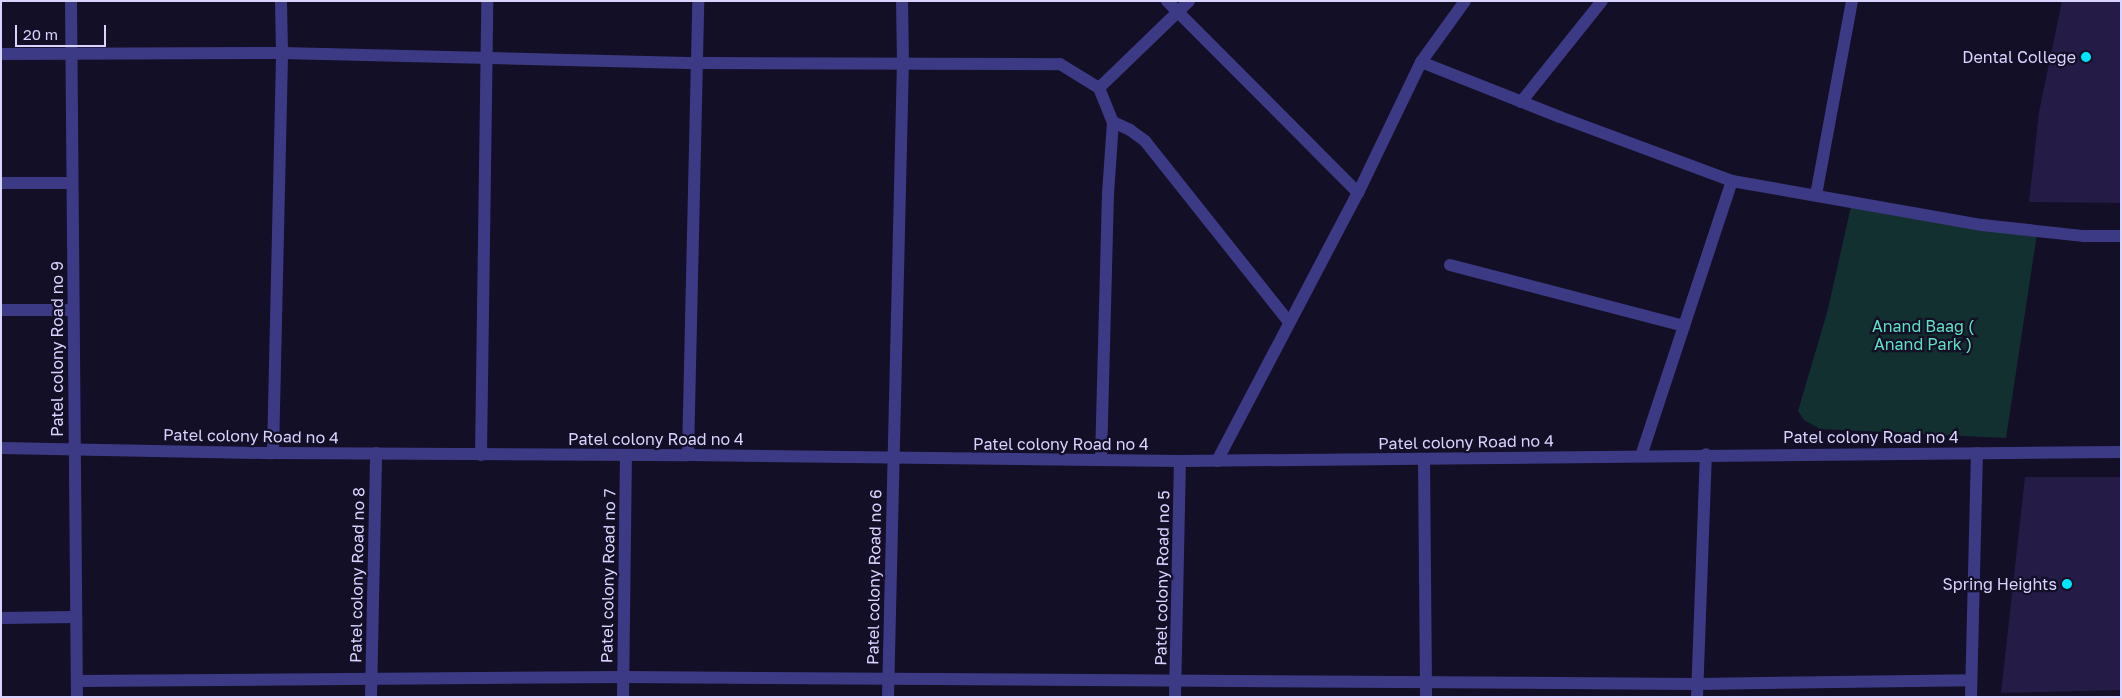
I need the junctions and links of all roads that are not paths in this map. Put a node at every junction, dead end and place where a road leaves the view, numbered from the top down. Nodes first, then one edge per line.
1 (71, 1) edge
2 (281, 1) edge
3 (487, 1) edge
4 (698, 1) edge
5 (902, 1) edge
6 (1167, 1) edge
7 (1189, 1) edge
8 (1465, 1) edge
9 (1602, 1) edge
10 (1852, 1) edge
11 (1178, 12) junction
12 (282, 53) junction
13 (1, 54) edge
14 (71, 55) junction
15 (486, 59) junction
16 (903, 62) junction
17 (1421, 62) junction
18 (697, 63) junction
19 (1099, 88) junction
20 (1522, 102) junction
21 (1113, 122) junction
22 (1732, 182) junction
23 (1, 183) edge
24 (72, 183) junction
25 (1358, 193) junction
26 (1816, 195) junction
27 (2121, 236) edge
28 (1450, 265) dead end
29 (1, 310) edge
30 (73, 310) junction
31 (1289, 322) junction
32 (1684, 326) junction
33 (1, 448) edge
34 (74, 450) junction
35 (2121, 452) edge
36 (376, 453) junction
37 (1977, 453) junction
38 (273, 454) junction
39 (1706, 454) junction
40 (481, 455) junction
41 (688, 455) junction
42 (626, 456) junction
43 (1641, 456) junction
44 (892, 459) junction
45 (1424, 459) junction
46 (1101, 460) junction
47 (1217, 460) junction
48 (1180, 461) junction
49 (75, 617) junction
50 (1, 618) edge
51 (623, 677) junction
52 (888, 678) junction
53 (371, 680) junction
54 (1971, 680) junction
55 (77, 681) junction
56 (1176, 681) junction
57 (1426, 682) junction
58 (1697, 690) edge
59 (77, 697) edge
60 (371, 697) edge
61 (623, 697) edge
62 (888, 697) edge
63 (1176, 697) edge
64 (1426, 697) edge
65 (1971, 697) edge

1 - 14 street, Patel colony Road no 9
2 - 12 street
3 - 15 street
4 - 18 street
5 - 16 street, Patel colony Road no 6
6 - 11 street
7 - 11 street
8 - 17 street
9 - 20 street
10 - 26 street
11 - 19 street
11 - 25 street
12 - 14 street
12 - 15 street
12 - 38 street
13 - 14 street
14 - 24 street, Patel colony Road no 9
15 - 18 street
15 - 40 street
16 - 18 street
16 - 19 street
16 - 44 street, Patel colony Road no 6
17 - 20 street
17 - 25 street
18 - 41 street
19 - 21 street
20 - 22 street
21 - 31 street
21 - 46 street
22 - 26 street
22 - 32 street
23 - 24 street
24 - 30 street, Patel colony Road no 9
25 - 31 street
26 - 27 street
28 - 32 street
29 - 30 street
30 - 34 street, Patel colony Road no 9
31 - 47 street
32 - 43 street
33 - 34 street, Patel colony Road no 4
34 - 38 street, Patel colony Road no 4
34 - 49 street, Patel colony Road no 9
35 - 37 street, Patel colony Road no 4
36 - 38 street, Patel colony Road no 4
36 - 40 street, Patel colony Road no 4
36 - 53 street, Patel colony Road no 8
37 - 39 street, Patel colony Road no 4
37 - 54 street
39 - 43 street, Patel colony Road no 4
39 - 58 street
40 - 42 street, Patel colony Road no 4
41 - 42 street, Patel colony Road no 4
41 - 44 street, Patel colony Road no 4
42 - 51 street, Patel colony Road no 7
43 - 45 street, Patel colony Road no 4
44 - 46 street, Patel colony Road no 4
44 - 52 street, Patel colony Road no 6
45 - 47 street, Patel colony Road no 4
45 - 57 street
46 - 48 street, Patel colony Road no 4
47 - 48 street, Patel colony Road no 4
48 - 56 street, Patel colony Road no 5
49 - 50 street
49 - 55 street, Patel colony Road no 9
51 - 52 street
51 - 53 street
51 - 61 street, Patel colony Road no 7
52 - 56 street
52 - 62 street, Patel colony Road no 6
53 - 55 street
53 - 60 street, Patel colony Road no 8
54 - 58 street
54 - 65 street
55 - 59 street, Patel colony Road no 9
56 - 57 street
56 - 63 street, Patel colony Road no 5
57 - 58 street
57 - 64 street

